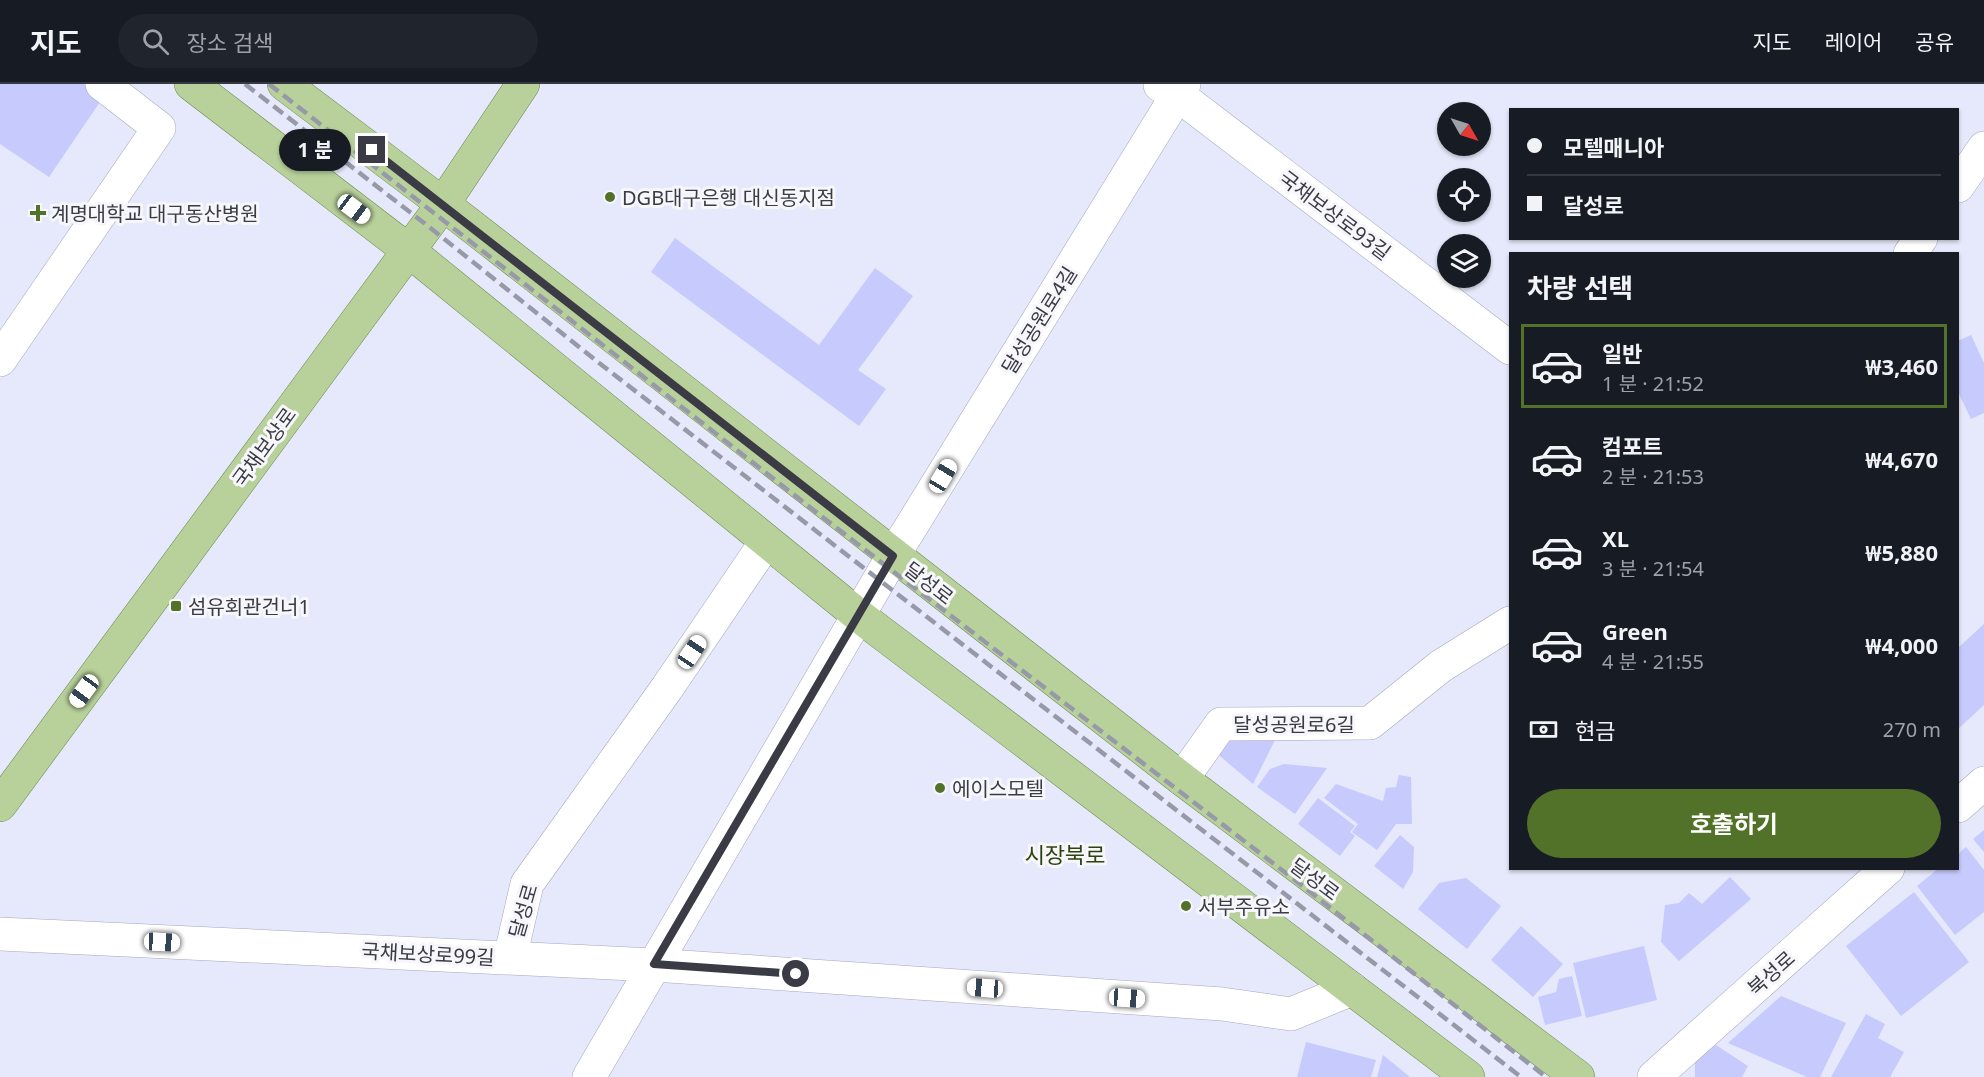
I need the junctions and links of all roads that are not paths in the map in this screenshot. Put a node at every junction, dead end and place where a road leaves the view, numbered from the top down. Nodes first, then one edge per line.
1 (102, 84) edge
2 (191, 84) edge
3 (285, 84) edge
4 (523, 84) edge
5 (1174, 88) edge
6 (1984, 148) edge
7 (1959, 185) edge
8 (443, 204) junction
9 (408, 250) junction
10 (1509, 347) edge
11 (0, 360) edge
12 (766, 542) junction
13 (893, 556) junction
14 (858, 615) junction
15 (1509, 624) edge
16 (1182, 779) junction
17 (1984, 783) edge
18 (1959, 805) edge
19 (0, 806) edge
20 (1886, 870) edge
21 (0, 934) edge
22 (510, 958) junction
23 (654, 964) junction
24 (1352, 989) junction
25 (589, 1077) edge
26 (1468, 1077) edge
27 (1578, 1077) edge
28 (1654, 1077) edge

1 - 11 street
2 - 9 main road
3 - 8 main road, 달성로
4 - 8 main road, 국채보상로
5 - 10 street, 국채보상로93길
5 - 13 street, 달성공원로4길
6 - 7 street
8 - 9 main road, 국채보상로
8 - 13 main road, 달성로
9 - 12 main road
9 - 19 main road, 국채보상로
12 - 14 main road
12 - 22 street, 달성로
13 - 14 street, 달성공원로4길
13 - 16 main road, 달성로
14 - 23 street, 달성공원로4길
14 - 24 main road
15 - 16 street, 달성공원로6길
16 - 27 main road, 달성로
17 - 18 street
20 - 28 street, 북성로
21 - 22 street, 국채보상로99길
22 - 23 street, 국채보상로99길
23 - 24 street, 국채보상로99길
23 - 25 street, 달성공원로4길
24 - 26 main road

